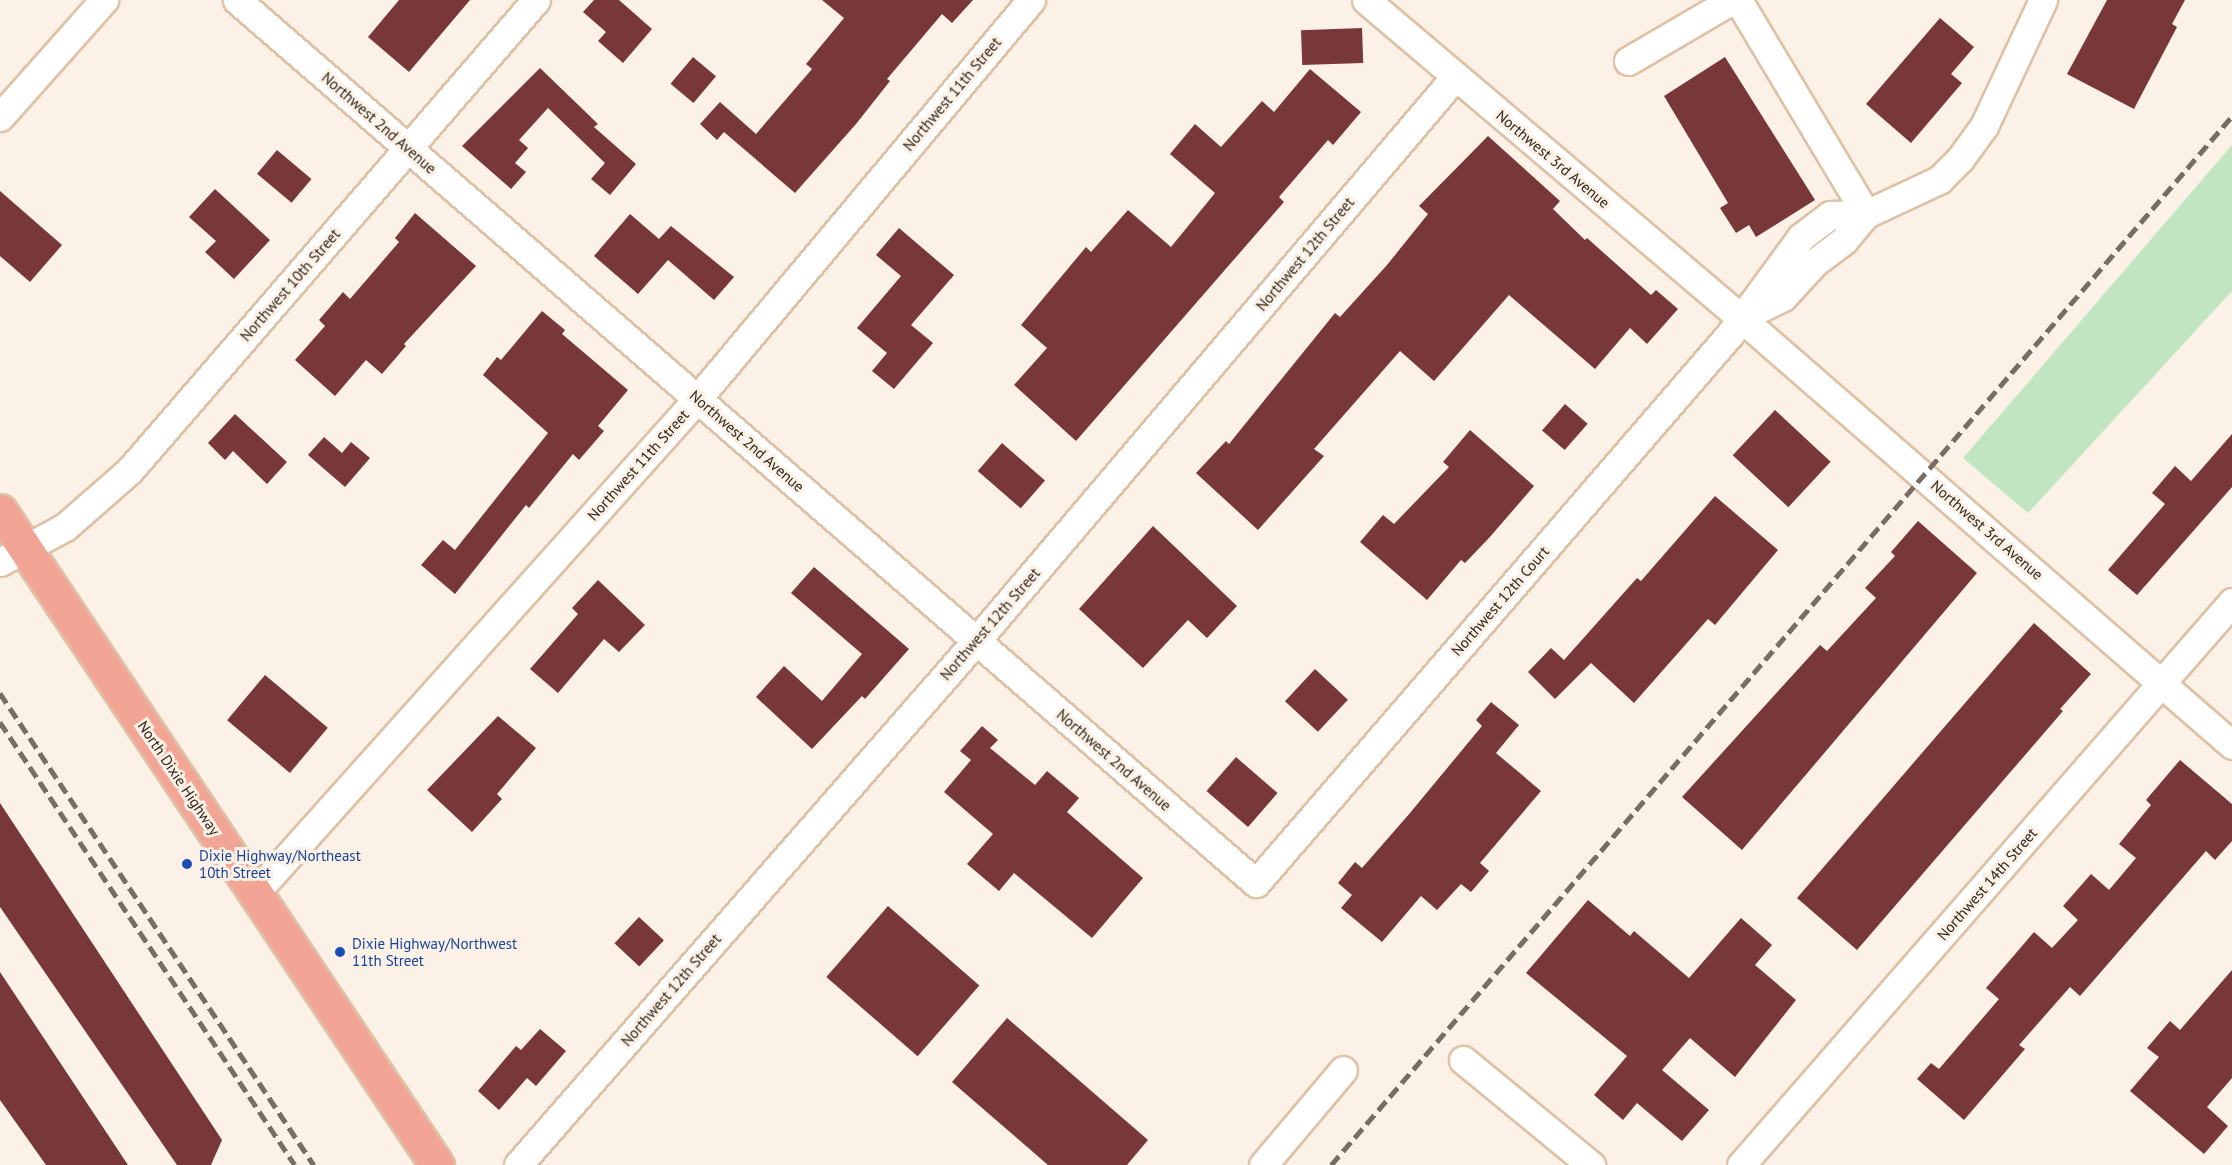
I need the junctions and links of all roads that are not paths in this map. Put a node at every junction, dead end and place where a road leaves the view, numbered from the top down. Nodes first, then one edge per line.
1 (104, 0) edge
2 (237, 0) edge
3 (536, 0) edge
4 (1031, 0) edge
5 (1366, 0) edge
6 (1732, 0) edge
7 (1738, 0) edge
8 (2043, 0) edge
9 (1628, 61) dead end
10 (1455, 77) junction
11 (0, 117) edge
12 (409, 150) junction
13 (1866, 214) junction
14 (1740, 317) junction
15 (698, 398) junction
16 (0, 511) edge
17 (13, 556) edge
18 (2232, 602) edge
19 (976, 641) junction
20 (2162, 683) junction
21 (2232, 745) edge
22 (1256, 883) joint
23 (256, 892) junction
24 (1463, 1060) dead end
25 (1344, 1070) dead end
26 (437, 1165) edge
27 (518, 1165) edge
28 (1263, 1165) edge
29 (1591, 1165) edge
30 (1741, 1165) edge

1 - 11 street
2 - 12 street, Northwest 2nd Avenue
3 - 12 street, Northwest 10th Street
4 - 15 street, Northwest 11th Street
5 - 10 street, Northwest 3rd Avenue
6 - 9 street
7 - 13 street
8 - 13 street
10 - 14 street, Northwest 3rd Avenue
10 - 19 street, Northwest 12th Street
12 - 15 street, Northwest 2nd Avenue
12 - 17 street, Northwest 10th Street
13 - 14 street
14 - 20 street, Northwest 3rd Avenue
14 - 22 street, Northwest 12th Court
15 - 19 street, Northwest 2nd Avenue
15 - 23 street, Northwest 11th Street
16 - 17 main road, North Dixie Highway
17 - 23 main road, North Dixie Highway
18 - 20 street, Northwest 14th Street
19 - 22 street, Northwest 2nd Avenue
19 - 27 street, Northwest 12th Street
20 - 21 street, Northwest 3rd Avenue
20 - 30 street, Northwest 14th Street
23 - 26 main road, North Dixie Highway
24 - 29 street
25 - 28 street

